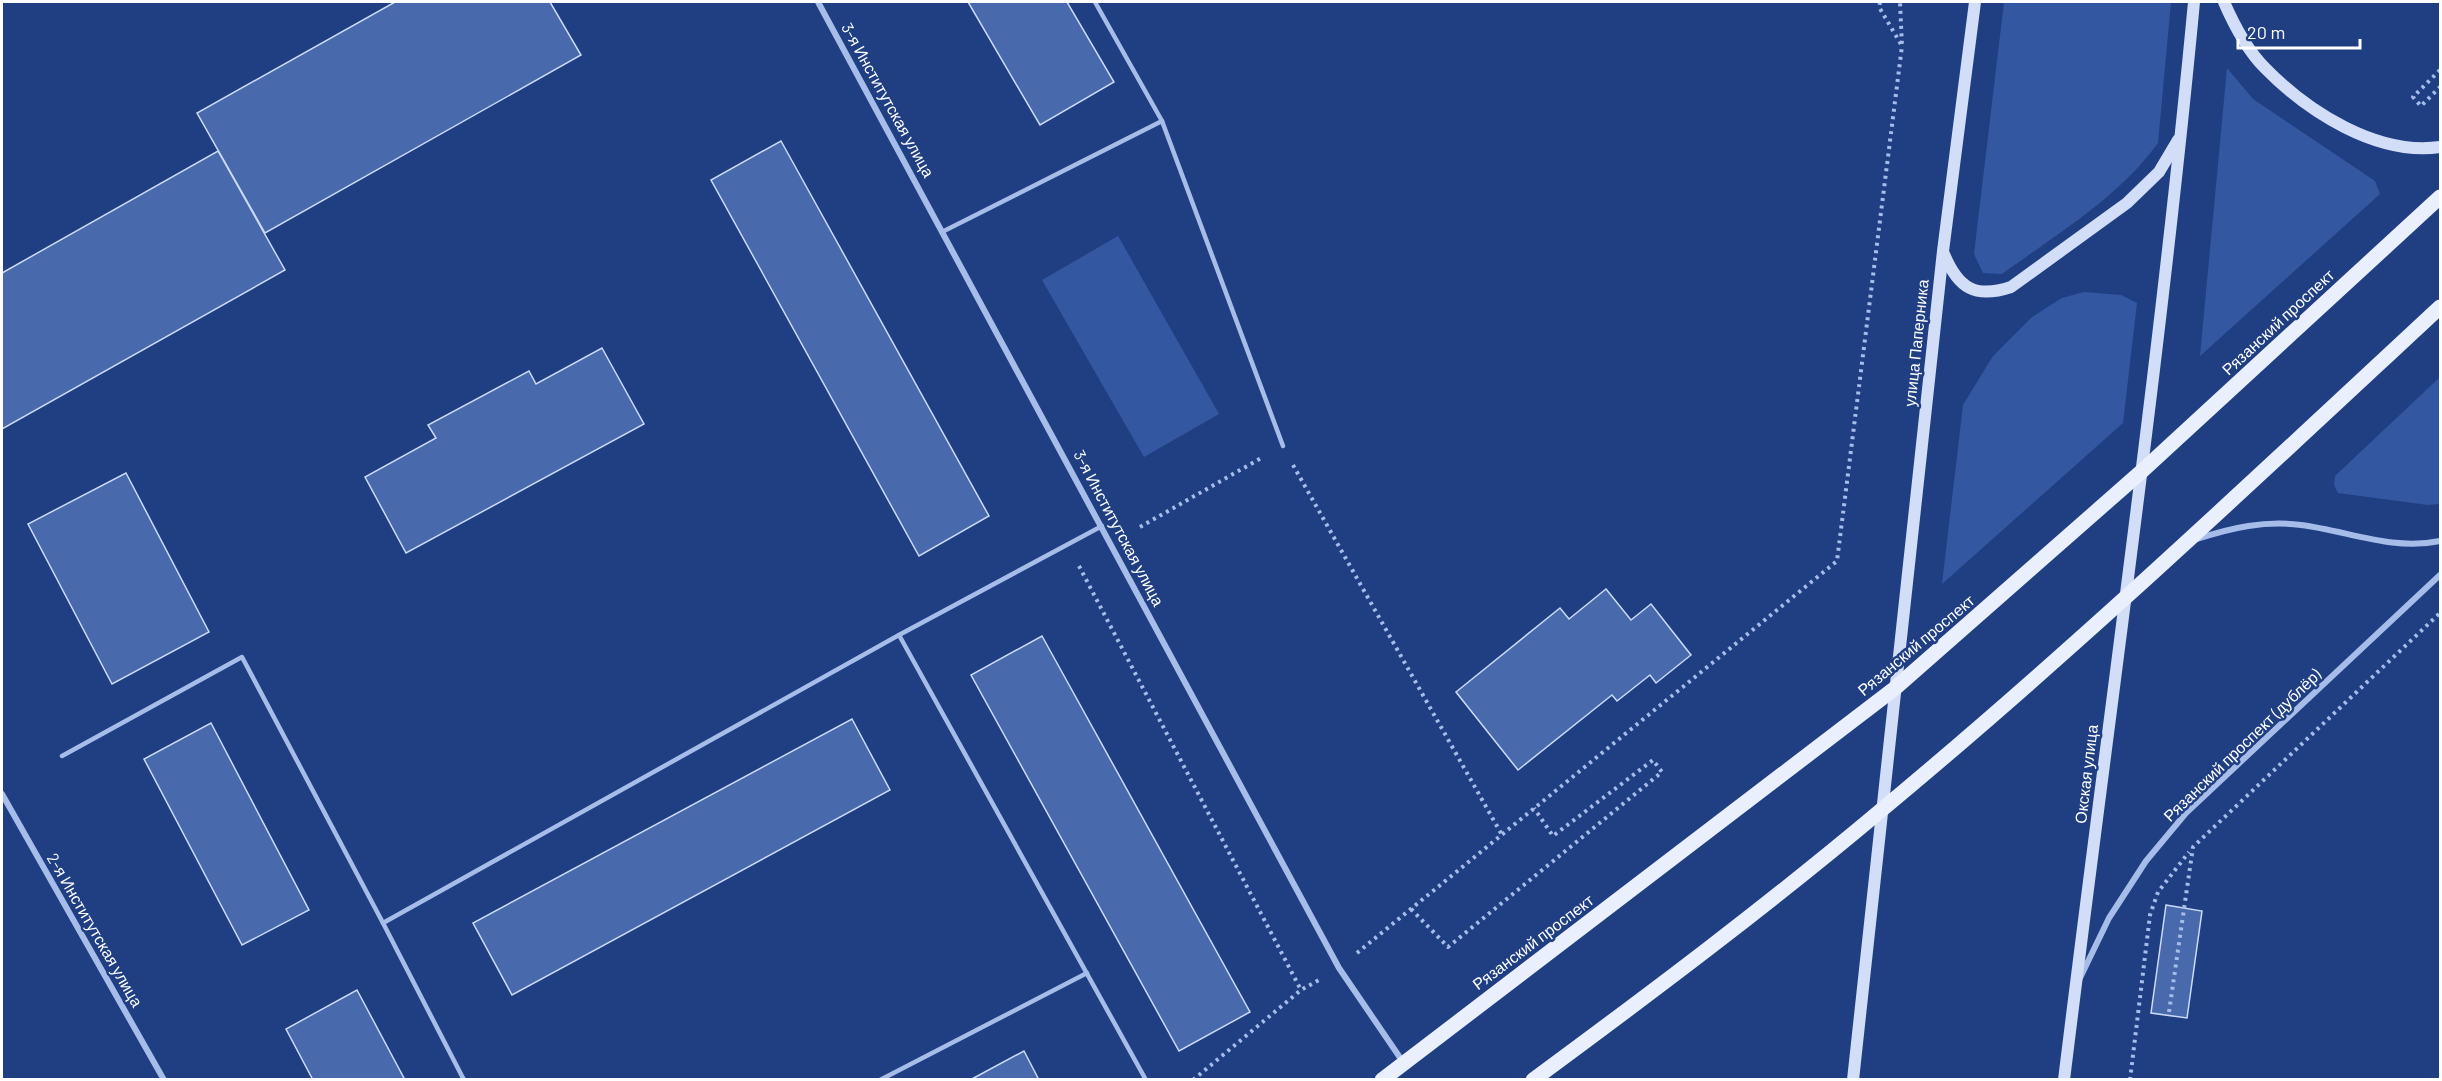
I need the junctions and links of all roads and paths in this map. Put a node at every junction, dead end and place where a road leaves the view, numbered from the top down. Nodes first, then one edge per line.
1 (818, 2) edge
2 (1095, 2) edge
3 (1880, 2) edge
4 (1900, 2) edge
5 (1975, 2) edge
6 (2194, 2) edge
7 (2224, 2) edge
8 (1902, 46) junction
9 (2440, 70) edge
10 (2440, 87) edge
11 (1162, 121) junction
12 (2181, 134) junction
13 (2440, 147) edge
14 (2440, 197) edge
15 (944, 231) junction
16 (1943, 251) junction
17 (2440, 307) edge
18 (1283, 446) junction
19 (2141, 472) junction
20 (1102, 526) junction
21 (1140, 527) dead end
22 (2440, 541) edge
23 (2185, 543) junction
24 (1078, 563) dead end
25 (2440, 575) edge
26 (2126, 597) junction
27 (2440, 613) edge
28 (899, 635) junction
29 (1894, 689) junction
30 (62, 756) dead end
31 (2, 794) edge
32 (1534, 808) junction
33 (1881, 811) junction
34 (1502, 835) junction
35 (2193, 846) junction
36 (1411, 909) junction
37 (383, 923) junction
38 (1339, 968) junction
39 (1086, 973) junction
40 (2075, 990) junction
41 (2169, 1012) dead end
42 (1403, 1063) junction
43 (1853, 1078) edge
44 (164, 1080) edge
45 (464, 1080) edge
46 (880, 1080) edge
47 (1146, 1080) edge
48 (1193, 1080) edge
49 (1382, 1080) edge
50 (1533, 1080) edge
51 (2064, 1080) edge
52 (2130, 1080) edge

1 - 15 street, 3-я Институтская улица
2 - 11 lane
3 - 8 path
4 - 8 path
5 - 16 main road, улица Паперника
6 - 12 main road
7 - 13 main road
8 - 32 path
9 - 10 path
11 - 15 lane
11 - 18 lane
12 - 16 main road
12 - 19 main road
14 - 19 main road, Рязанский проспект
15 - 20 street, 3-я Институтская улица
16 - 29 main road, улица Паперника
17 - 23 main road
18 - 21 path
18 - 34 path
19 - 26 main road, Окская улица
19 - 29 main road, Рязанский проспект
20 - 28 lane
20 - 38 street, 3-я Институтская улица
22 - 23 street
23 - 26 main road
24 - 48 path
25 - 40 street, Рязанский проспект (дублёр)
26 - 33 main road
26 - 40 main road, Окская улица
27 - 35 path
28 - 37 lane
28 - 39 lane
29 - 33 main road
29 - 42 main road, Рязанский проспект
30 - 37 lane
31 - 44 street, 2-я Институтская улица
32 - 34 path
32 - 36 path
33 - 43 main road
33 - 50 main road
34 - 36 path
35 - 41 path
35 - 52 path
36 - 38 path
37 - 45 lane
38 - 42 street, 3-я Институтская улица
39 - 46 lane
39 - 47 lane
40 - 51 main road, Окская улица
42 - 49 main road, Рязанский проспект

